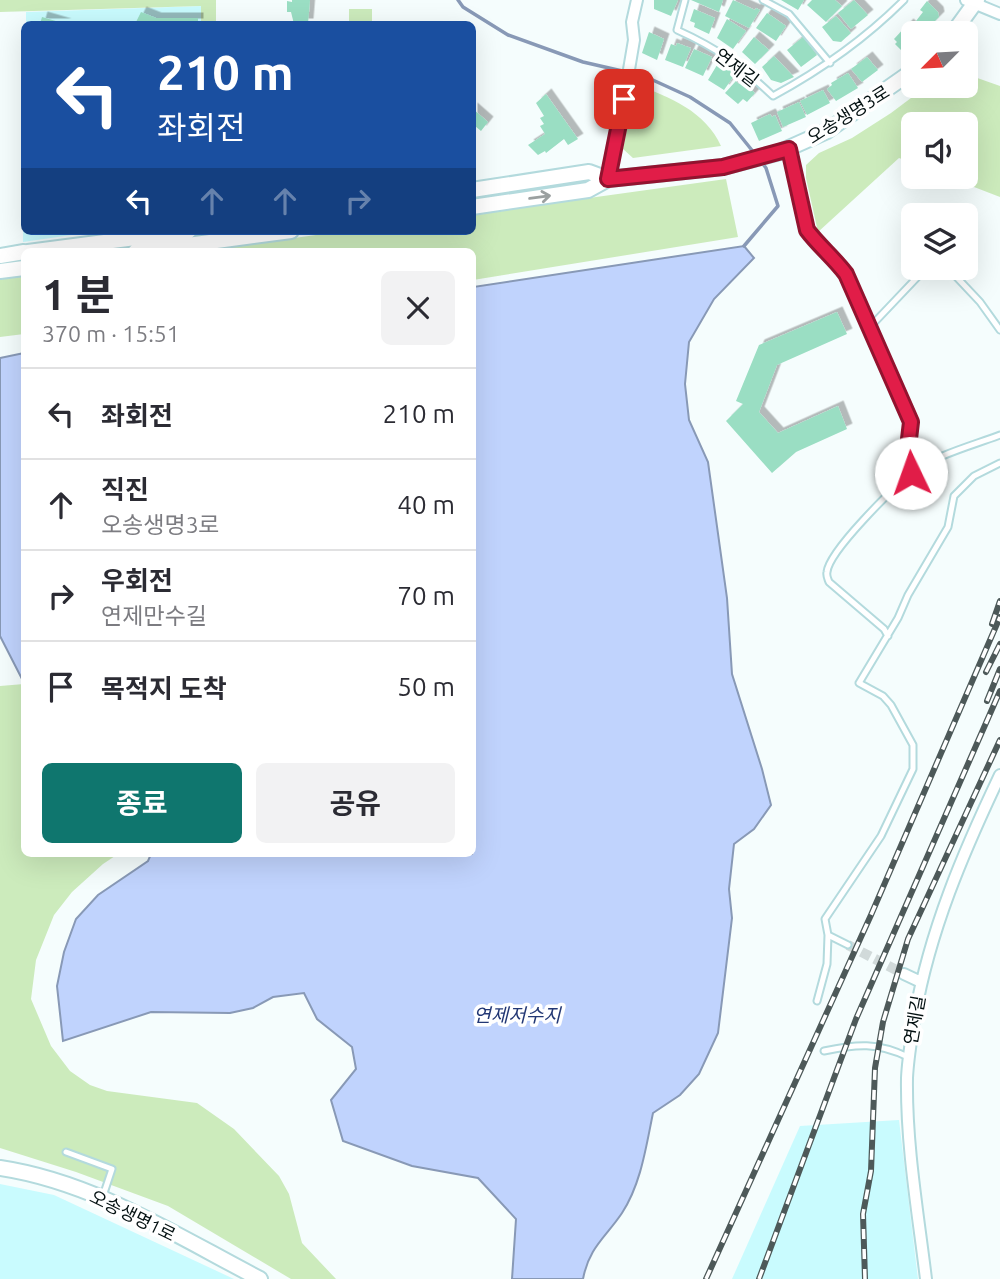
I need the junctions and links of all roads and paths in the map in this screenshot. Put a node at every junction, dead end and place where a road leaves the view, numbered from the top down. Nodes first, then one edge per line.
1 (637, 0) edge
2 (685, 0) edge
3 (763, 0) edge
4 (904, 0) edge
5 (972, 1) edge
6 (1000, 14) edge
7 (960, 21) edge
8 (830, 62) junction
9 (901, 79) edge
10 (785, 150) junction
11 (608, 179) junction
12 (476, 189) edge
13 (476, 206) edge
14 (158, 235) edge
15 (261, 235) edge
16 (57, 248) edge
17 (165, 248) edge
18 (21, 253) edge
19 (0, 256) edge
20 (21, 268) edge
21 (0, 271) edge
22 (915, 280) edge
23 (959, 280) edge
24 (870, 327) junction
25 (1000, 330) edge
26 (1000, 435) edge
27 (1000, 463) edge
28 (911, 473) junction
29 (888, 635) junction
30 (1000, 775) edge
31 (828, 935) junction
32 (848, 946) tunnel mouth
33 (905, 974) tunnel mouth
34 (921, 982) junction
35 (817, 1001) dead end
36 (824, 1051) dead end
37 (908, 1057) junction
38 (66, 1152) dead end
39 (0, 1168) edge
40 (102, 1198) junction
41 (260, 1279) edge
42 (926, 1279) edge

1 - 11 street
2 - 8 lane, 연제길
3 - 8 lane
4 - 8 lane, 연제길
5 - 6 street
5 - 7 street
9 - 10 street, 오송생명3로
10 - 11 street, 오송생명3로
10 - 24 lane
11 - 12 street
13 -> 11 street
14 - 16 street
15 - 17 street
18 - 19 street
20 - 21 street
22 - 24 lane
23 - 25 lane
24 - 28 lane
26 - 28 lane
27 - 29 lane
28 - 29 lane
29 - 31 lane
30 - 34 street, 연제길
31 - 32 lane
31 - 35 lane
33 - 34 street
34 - 37 street, 연제길
36 - 37 lane
37 - 42 street, 연제길
38 - 40 lane
39 - 40 street, 오송생명1로
40 - 41 street, 오송생명1로

